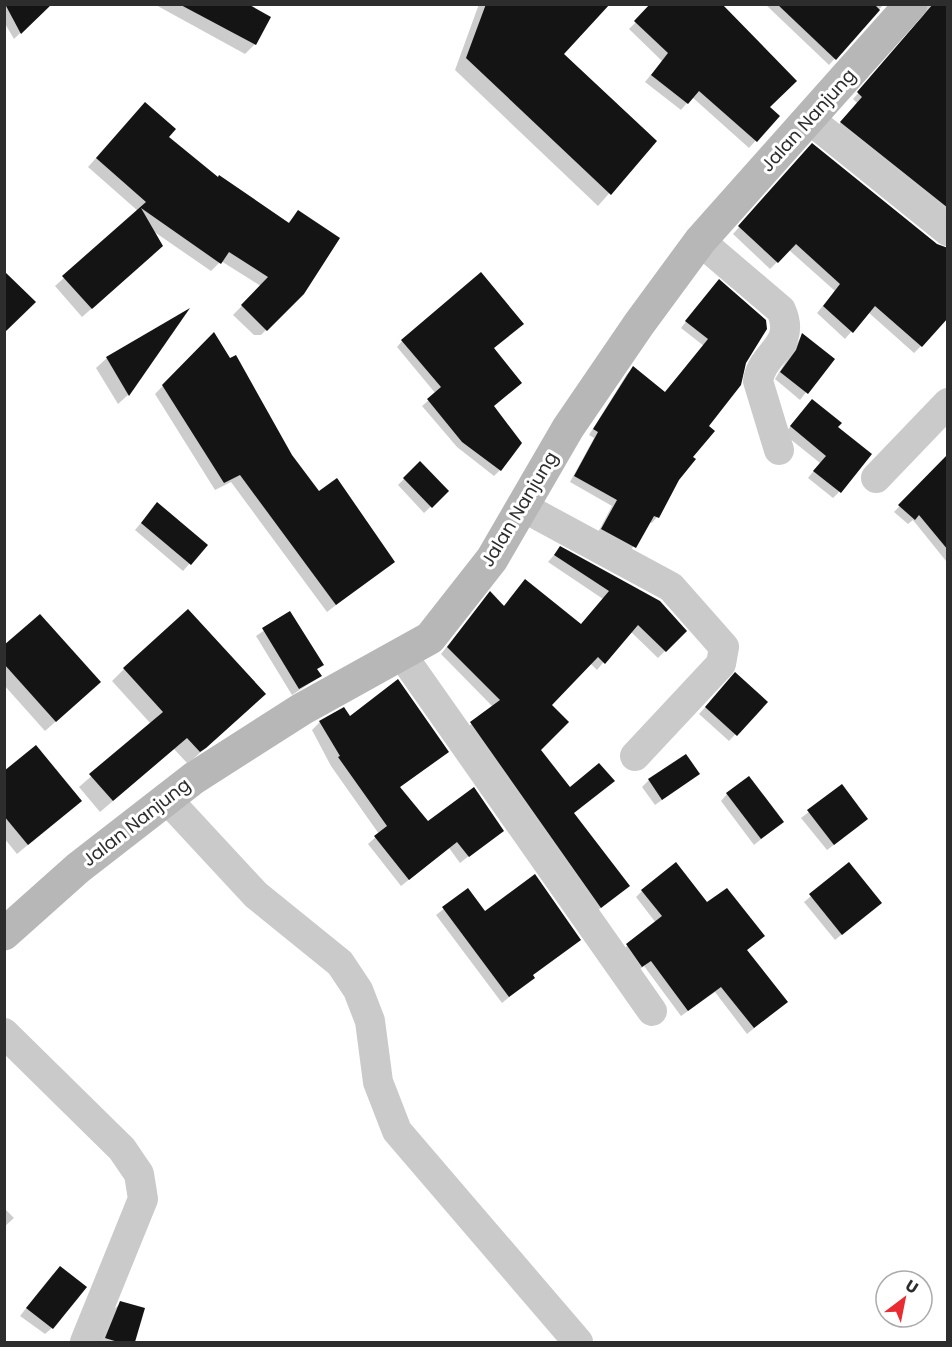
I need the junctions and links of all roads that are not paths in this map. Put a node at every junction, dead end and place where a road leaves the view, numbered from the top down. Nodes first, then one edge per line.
1 (911, 4) edge
2 (808, 118) junction
3 (948, 231) edge
4 (700, 241) junction
5 (948, 403) edge
6 (779, 450) dead end
7 (876, 478) dead end
8 (523, 507) junction
9 (402, 655) junction
10 (635, 756) dead end
11 (166, 798) junction
12 (4, 934) edge
13 (652, 1011) dead end
14 (4, 1033) edge
15 (85, 1342) edge
16 (578, 1342) edge

1 - 2 main road, Jalan Nanjung
2 - 3 street
2 - 4 main road, Jalan Nanjung
4 - 6 street
4 - 8 main road, Jalan Nanjung
5 - 7 street
8 - 9 main road, Jalan Nanjung
8 - 10 street
9 - 11 main road, Jalan Nanjung
9 - 13 street
11 - 12 main road, Jalan Nanjung
11 - 16 street
14 - 15 street

